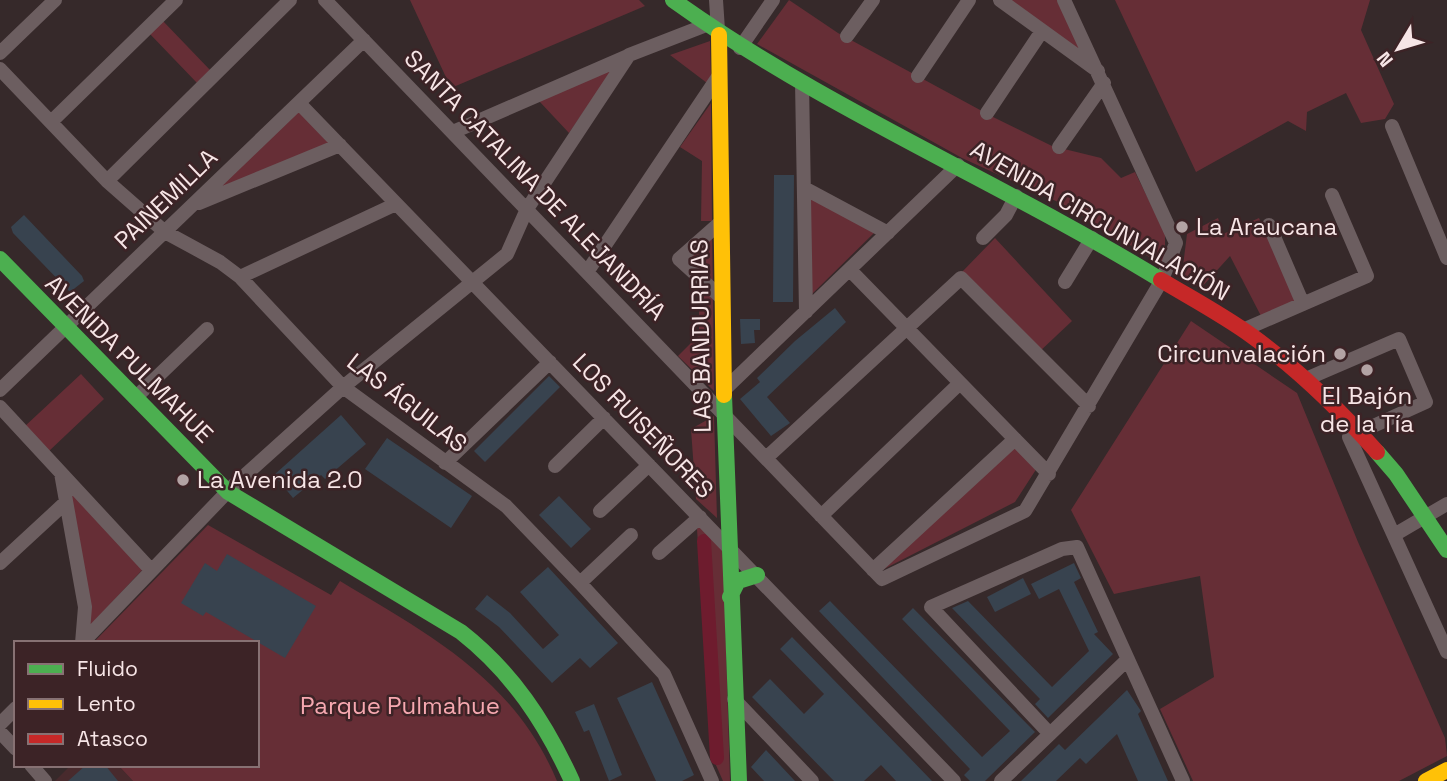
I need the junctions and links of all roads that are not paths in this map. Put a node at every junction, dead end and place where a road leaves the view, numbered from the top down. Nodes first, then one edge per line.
1 (55, 0) edge
2 (176, 0) edge
3 (290, 0) edge
4 (325, 0) edge
5 (673, 0) edge
6 (716, 0) edge
7 (773, 0) edge
8 (873, 0) edge
9 (969, 0) edge
10 (1000, 0) edge
11 (1064, 0) edge
12 (714, 27) junction
13 (1042, 31) junction
14 (847, 36) dead end
15 (364, 40) junction
16 (740, 48) junction
17 (0, 53) edge
18 (629, 55) junction
19 (0, 69) edge
20 (720, 74) junction
21 (918, 76) dead end
22 (1102, 77) junction
23 (802, 82) junction
24 (299, 103) junction
25 (987, 113) dead end
26 (51, 122) junction
27 (1392, 126) dead end
28 (453, 132) junction
29 (340, 145) junction
30 (1059, 147) dead end
31 (958, 165) junction
32 (107, 181) junction
33 (804, 188) junction
34 (1332, 195) dead end
35 (1016, 196) junction
36 (396, 204) junction
37 (192, 205) junction
38 (527, 209) junction
39 (722, 221) junction
40 (1269, 225) dead end
41 (165, 232) junction
42 (888, 233) junction
43 (983, 238) dead end
44 (1092, 238) junction
45 (1447, 258) edge
46 (0, 259) edge
47 (850, 270) junction
48 (587, 272) junction
49 (240, 277) junction
50 (1162, 280) junction
51 (471, 282) junction
52 (1065, 282) dead end
53 (723, 299) junction
54 (1303, 304) junction
55 (806, 312) junction
56 (64, 328) junction
57 (907, 328) junction
58 (207, 329) dead end
59 (1243, 330) junction
60 (550, 362) junction
61 (1307, 379) junction
62 (960, 383) junction
63 (343, 387) junction
64 (0, 390) edge
65 (724, 390) junction
66 (135, 398) junction
67 (1089, 406) junction
68 (0, 407) edge
69 (724, 414) junction
70 (604, 418) junction
71 (1354, 435) junction
72 (1015, 439) junction
73 (766, 458) junction
74 (445, 463) junction
75 (649, 465) junction
76 (555, 466) dead end
77 (61, 473) junction
78 (1049, 474) junction
79 (228, 492) junction
80 (65, 503) junction
81 (1447, 504) edge
82 (600, 511) dead end
83 (1426, 515) junction
84 (821, 516) junction
85 (700, 517) junction
86 (631, 535) dead end
87 (1394, 535) junction
88 (729, 545) junction
89 (1447, 550) edge
90 (659, 553) dead end
91 (0, 563) edge
92 (151, 570) junction
93 (873, 570) junction
94 (757, 575) junction
95 (580, 583) junction
96 (730, 597) junction
97 (82, 641) edge
98 (84, 641) edge
99 (1447, 652) edge
100 (1128, 659) junction
101 (734, 699) junction
102 (14, 710) edge
103 (0, 724) edge
104 (0, 732) edge
105 (1050, 734) junction
106 (14, 747) edge
107 (33, 767) edge
108 (1447, 770) edge
109 (46, 781) edge
110 (572, 781) edge
111 (712, 781) edge
112 (739, 781) edge
113 (812, 781) edge
114 (954, 781) edge
115 (1001, 781) edge
116 (1183, 781) edge
117 (1426, 781) edge

1 - 17 street
2 - 26 street
3 - 32 street
4 - 15 street, SANTA CATALINA DE ALEJANDRÍA
5 - 12 street, AVENIDA CIRCUNVALACIÓN
6 - 12 street, LAS BANDURRIAS
7 - 16 street
8 - 14 street
9 - 21 street
10 - 13 street
11 - 22 street
12 - 16 street, AVENIDA CIRCUNVALACIÓN
12 - 18 street
12 - 20 street, LAS BANDURRIAS
13 - 22 street
13 - 25 street
15 - 24 street, PAINEMILLA
15 - 28 street, SANTA CATALINA DE ALEJANDRÍA
16 - 20 street
16 - 23 street, AVENIDA CIRCUNVALACIÓN
18 - 28 street
18 - 38 street
19 - 26 street, LAS ÁGUILAS
20 - 39 street, LAS BANDURRIAS
20 - 48 street
22 - 30 street
22 - 50 street
23 - 31 street, AVENIDA CIRCUNVALACIÓN
23 - 33 street
24 - 29 street, LOS RUISEÑORES
24 - 37 street, PAINEMILLA
26 - 32 street, LAS ÁGUILAS
27 - 45 street
28 - 38 street, SANTA CATALINA DE ALEJANDRÍA
29 - 36 street, LOS RUISEÑORES
29 - 37 street
31 - 35 street, AVENIDA CIRCUNVALACIÓN
31 - 42 street
32 - 41 street, LAS ÁGUILAS
33 - 42 street
33 - 55 street
34 - 54 street
35 - 43 street
35 - 44 street, AVENIDA CIRCUNVALACIÓN
36 - 49 street
36 - 51 street, LOS RUISEÑORES
37 - 41 street, PAINEMILLA
38 - 48 street, SANTA CATALINA DE ALEJANDRÍA
38 - 51 street
39 - 53 street, LAS BANDURRIAS
39 - 53 street
40 - 54 street
41 - 49 street, LAS ÁGUILAS
41 - 56 street, PAINEMILLA
42 - 47 street
44 - 50 street, AVENIDA CIRCUNVALACIÓN
44 - 52 street
46 - 56 street, AVENIDA PULMAHUE
47 - 55 street
47 - 57 street
48 - 69 street, SANTA CATALINA DE ALEJANDRÍA
49 - 63 street, LAS ÁGUILAS
50 - 59 street, AVENIDA CIRCUNVALACIÓN
50 - 67 street
51 - 60 street, LOS RUISEÑORES
51 - 63 street
53 - 65 street, LAS BANDURRIAS
54 - 59 street
55 - 65 street
56 - 64 street, PAINEMILLA
56 - 66 street, AVENIDA PULMAHUE
57 - 62 street
57 - 67 street
57 - 73 street
58 - 66 street
59 - 61 street, AVENIDA CIRCUNVALACIÓN
60 - 70 street, LOS RUISEÑORES
60 - 74 street
61 - 71 street, AVENIDA CIRCUNVALACIÓN
61 - 71 street
62 - 72 street
62 - 84 street
63 - 74 street, LAS ÁGUILAS
63 - 79 street
65 - 69 street, LAS BANDURRIAS
66 - 79 street, AVENIDA PULMAHUE
67 - 78 street
68 - 77 street
69 - 73 street, SANTA CATALINA DE ALEJANDRÍA
69 - 88 street, LAS BANDURRIAS
70 - 75 street, LOS RUISEÑORES
70 - 76 street
71 - 83 street, AVENIDA CIRCUNVALACIÓN
71 - 87 street
72 - 78 street
72 - 93 street
73 - 84 street, SANTA CATALINA DE ALEJANDRÍA
74 - 95 street, LAS ÁGUILAS
75 - 82 street
75 - 85 street, LOS RUISEÑORES
77 - 80 street
77 - 92 street
78 - 93 street
79 - 92 street
79 - 110 street, AVENIDA PULMAHUE
80 - 91 street
80 - 97 street
81 - 83 street
83 - 87 street
83 - 89 street, AVENIDA CIRCUNVALACIÓN
84 - 93 street, SANTA CATALINA DE ALEJANDRÍA
85 - 88 street, LOS RUISEÑORES
85 - 90 street
86 - 95 street
87 - 99 street
88 - 94 street, LOS RUISEÑORES
88 - 96 street, LAS BANDURRIAS
92 - 98 street
94 - 96 street
94 - 114 street, LOS RUISEÑORES
95 - 111 street, LAS ÁGUILAS
96 - 101 street, LAS BANDURRIAS
100 - 105 street
100 - 105 street
100 - 116 street
101 - 112 street, LAS BANDURRIAS
101 - 113 street
102 - 103 street
104 - 106 street
105 - 115 street
107 - 109 street
108 - 117 street

